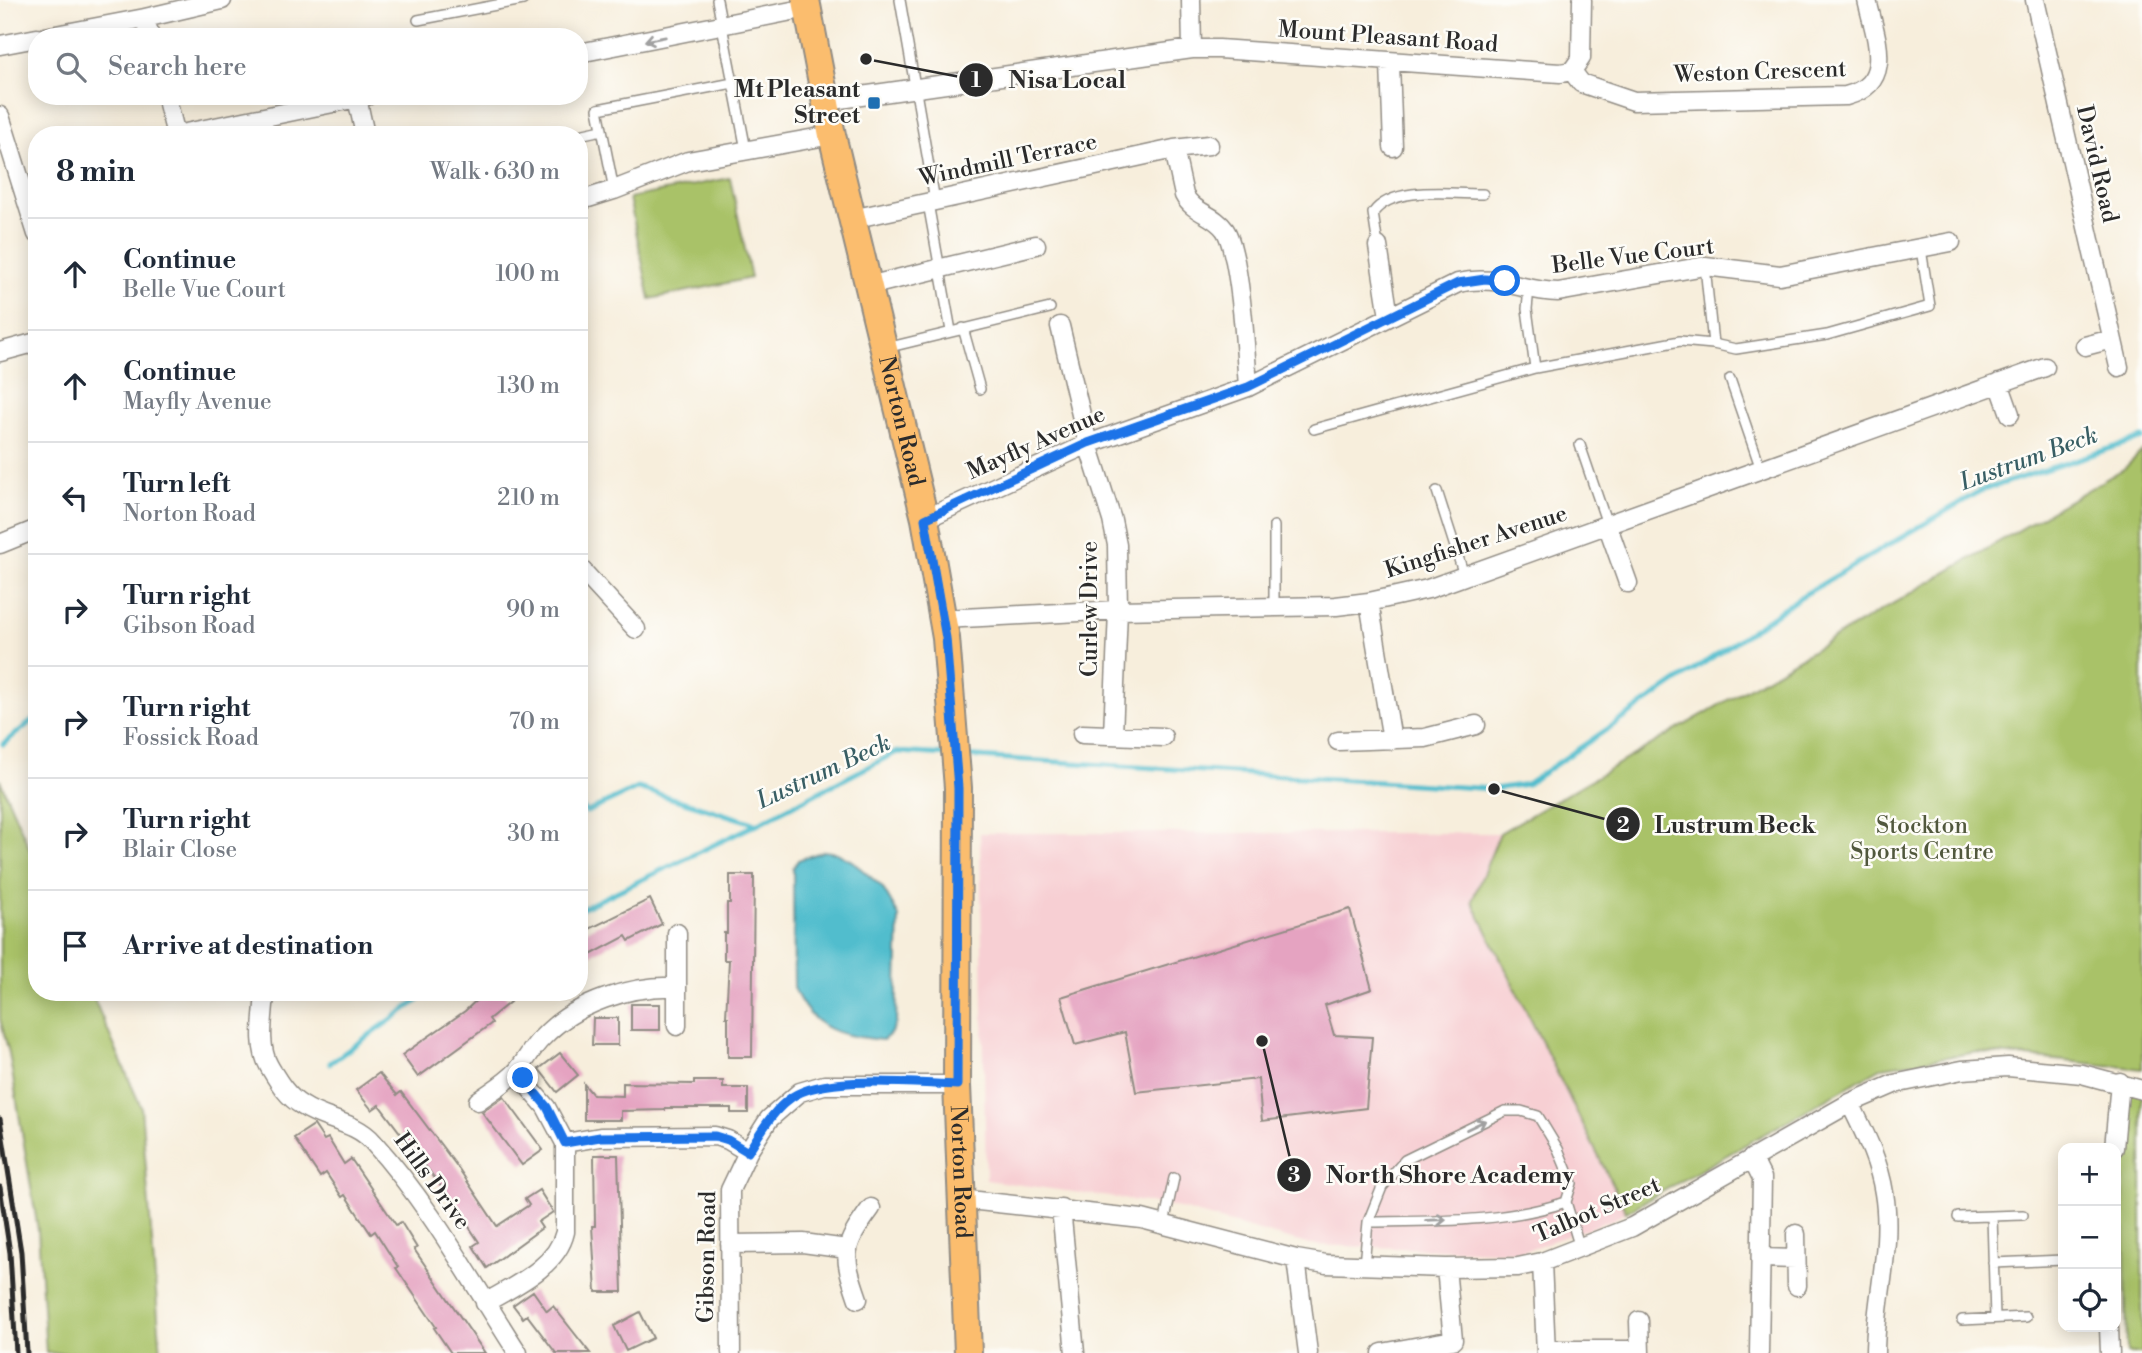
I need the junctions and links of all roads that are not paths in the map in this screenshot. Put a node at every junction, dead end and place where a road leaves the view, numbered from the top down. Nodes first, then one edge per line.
1 (523, 0) edge
2 (717, 0) edge
3 (900, 0) edge
4 (1191, 0) edge
5 (1581, 0) edge
6 (1867, 0) edge
7 (2035, 0) edge
8 (211, 1) edge
9 (806, 4) edge
10 (145, 18) junction
11 (418, 20) dead end
12 (722, 26) junction
13 (92, 28) edge
14 (148, 28) edge
15 (28, 40) edge
16 (0, 45) edge
17 (1192, 50) junction
18 (588, 51) edge
19 (1390, 63) junction
20 (1572, 71) junction
21 (733, 83) junction
22 (915, 87) junction
23 (826, 101) junction
24 (168, 105) edge
25 (323, 105) edge
26 (363, 105) edge
27 (0, 116) edge
28 (174, 126) edge
29 (220, 126) edge
30 (364, 126) edge
31 (602, 130) junction
32 (588, 133) edge
33 (832, 135) junction
34 (1209, 145) dead end
35 (1393, 147) dead end
36 (1174, 149) junction
37 (746, 150) junction
38 (6, 158) edge
39 (614, 190) junction
40 (1483, 194) dead end
41 (588, 198) edge
42 (931, 202) junction
43 (28, 212) edge
44 (852, 219) junction
45 (1951, 242) dead end
46 (1036, 245) dead end
47 (1378, 246) joint
48 (1922, 249) junction
49 (1705, 266) junction
50 (941, 269) junction
51 (868, 286) junction
52 (1529, 288) junction
53 (1051, 308) dead end
54 (1389, 317) junction
55 (1060, 326) dead end
56 (963, 328) junction
57 (951, 331) junction
58 (2112, 338) junction
59 (28, 344) edge
60 (1713, 344) junction
61 (2085, 346) dead end
62 (883, 349) junction
63 (0, 352) edge
64 (2045, 367) dead end
65 (2119, 367) dead end
66 (1535, 368) junction
67 (1730, 379) dead end
68 (1999, 383) junction
69 (1248, 387) junction
70 (980, 388) dead end
71 (2010, 414) dead end
72 (1314, 429) dead end
73 (1088, 443) junction
74 (1580, 445) dead end
75 (1761, 468) junction
76 (1437, 491) dead end
77 (925, 519) junction
78 (1607, 524) junction
79 (1274, 526) dead end
80 (28, 533) edge
81 (0, 544) edge
82 (1464, 575) junction
83 (588, 578) edge
84 (1628, 583) dead end
85 (1369, 602) junction
86 (1274, 607) junction
87 (1118, 610) junction
88 (648, 615) dead end
89 (943, 619) junction
90 (1476, 725) dead end
91 (1082, 734) dead end
92 (1113, 735) junction
93 (1163, 737) dead end
94 (1392, 740) junction
95 (1338, 741) dead end
96 (677, 933) dead end
97 (677, 988) junction
98 (264, 1001) edge
99 (677, 1026) dead end
100 (516, 1072) junction
101 (2120, 1082) junction
102 (957, 1085) junction
103 (2142, 1090) edge
104 (478, 1101) dead end
105 (1850, 1102) junction
106 (565, 1143) junction
107 (2114, 1143) edge
108 (748, 1152) junction
109 (1752, 1158) junction
110 (1174, 1178) dead end
111 (960, 1199) junction
112 (1566, 1202) junction
113 (871, 1209) dead end
114 (1061, 1209) junction
115 (2023, 1215) dead end
116 (1992, 1216) junction
117 (1958, 1217) dead end
118 (1368, 1222) junction
119 (1164, 1224) junction
120 (1796, 1234) dead end
121 (730, 1244) junction
122 (1580, 1248) junction
123 (847, 1249) junction
124 (1761, 1258) junction
125 (1296, 1259) junction
126 (1796, 1259) junction
127 (2058, 1259) edge
128 (1542, 1262) junction
129 (1993, 1263) junction
130 (1364, 1265) junction
131 (1446, 1268) junction
132 (1797, 1286) dead end
133 (858, 1299) dead end
134 (485, 1303) junction
135 (2026, 1317) dead end
136 (1995, 1318) junction
137 (1962, 1320) dead end
138 (1639, 1321) dead end
139 (2109, 1332) edge
140 (1640, 1351) edge
141 (1546, 1352) edge
142 (518, 1353) edge
143 (731, 1353) edge
144 (968, 1353) edge
145 (1075, 1353) edge
146 (1308, 1353) edge
147 (1382, 1353) edge
148 (1759, 1353) edge
149 (1875, 1353) edge
150 (2110, 1353) edge

1 - 11 lane
2 - 12 lane
3 - 22 lane
4 - 17 street
5 - 20 street
6 - 20 street, Weston Crescent
7 - 58 street, David Road
8 - 10 street
9 - 12 street
9 - 23 main road, Norton Road
10 - 13 street
10 - 14 street
12 -> 18 street
12 - 21 lane
15 - 16 street
17 - 19 street, Mount Pleasant Road
17 - 22 street, Mount Pleasant Road
19 - 20 street, Mount Pleasant Road
19 - 35 street
21 - 31 lane
21 - 37 lane
22 - 23 street, Mount Pleasant Road
22 - 42 lane
23 - 33 main road, Norton Road
24 - 28 street
25 - 29 street
26 - 30 street
27 - 38 street
31 - 32 lane
31 - 39 lane
33 - 37 street
33 - 44 main road, Norton Road
34 - 36 street, Windmill Terrace
36 - 42 street, Windmill Terrace
36 - 69 street
37 - 39 street
38 - 43 street
39 - 41 street
40 - 47 lane
42 - 44 street, Windmill Terrace
42 - 50 lane
44 - 51 main road, Norton Road
45 - 48 street, Belle Vue Court
46 - 50 street
47 - 54 street
48 - 49 street, Belle Vue Court
48 - 60 lane
49 - 52 street, Belle Vue Court
49 - 60 lane
50 - 51 street
50 - 57 lane
51 - 62 main road, Norton Road
52 - 54 street, Belle Vue Court
52 - 66 lane
53 - 56 lane
54 - 69 street, Belle Vue Court
55 - 73 street, Curlew Drive
56 - 57 lane
56 - 70 lane
57 - 62 lane
58 - 61 street
58 - 65 street, David Road
59 - 63 street
60 - 66 lane
62 - 77 main road, Norton Road
64 - 68 street, Kingfisher Avenue
66 - 72 lane
67 - 75 lane
68 - 71 street
68 - 75 street, Kingfisher Avenue
69 - 73 street, Mayfly Avenue
73 - 77 street, Mayfly Avenue
73 - 87 street, Curlew Drive
74 - 78 lane
75 - 78 street, Kingfisher Avenue
76 - 82 lane
77 - 89 main road, Norton Road
78 - 82 street, Kingfisher Avenue
78 - 84 street
79 - 86 lane
80 - 81 street
82 - 85 street, Kingfisher Avenue
83 - 88 street
85 - 86 street, Kingfisher Avenue
85 - 94 street
86 - 87 street, Kingfisher Avenue
87 - 89 street, Kingfisher Avenue
87 - 92 street, Curlew Drive
89 - 102 main road, Norton Road
90 - 94 street
91 - 92 street
92 - 93 street
94 - 95 street
96 - 97 street
97 - 99 street
97 - 100 street
98 - 134 street, Hills Drive
100 - 104 street
100 - 106 street
101 - 103 street, Talbot Street
101 - 105 street, Talbot Street
101 - 107 street
102 - 108 street, Gibson Road
102 - 111 main road, Norton Road
105 - 109 street, Talbot Street
105 - 149 street
106 - 108 street
106 - 134 street
108 - 121 street, Gibson Road
109 - 122 street, Talbot Street
109 - 124 street
110 - 119 lane
111 - 114 street, Talbot Street
111 - 144 main road, Norton Road
118 -> 112 lane
118 -> 112 lane
112 - 122 lane
113 - 123 street
114 - 119 street, Talbot Street
114 - 145 street
115 - 116 lane
116 - 117 lane
116 - 129 lane
118 - 130 lane
119 - 125 street, Talbot Street
120 - 126 street
121 - 123 street
121 - 143 street, Gibson Road
122 - 128 street, Talbot Street
123 - 133 street
124 - 126 street
124 - 148 street
125 - 130 street, Talbot Street
125 - 146 street
126 - 132 street
127 - 129 lane
128 - 131 street, Talbot Street
128 - 141 street
129 - 136 lane
130 - 131 street, Talbot Street
131 - 147 street
134 - 142 street, Hills Drive
135 - 136 lane
136 - 137 lane
138 - 140 street
139 - 150 street
140 - 141 street

